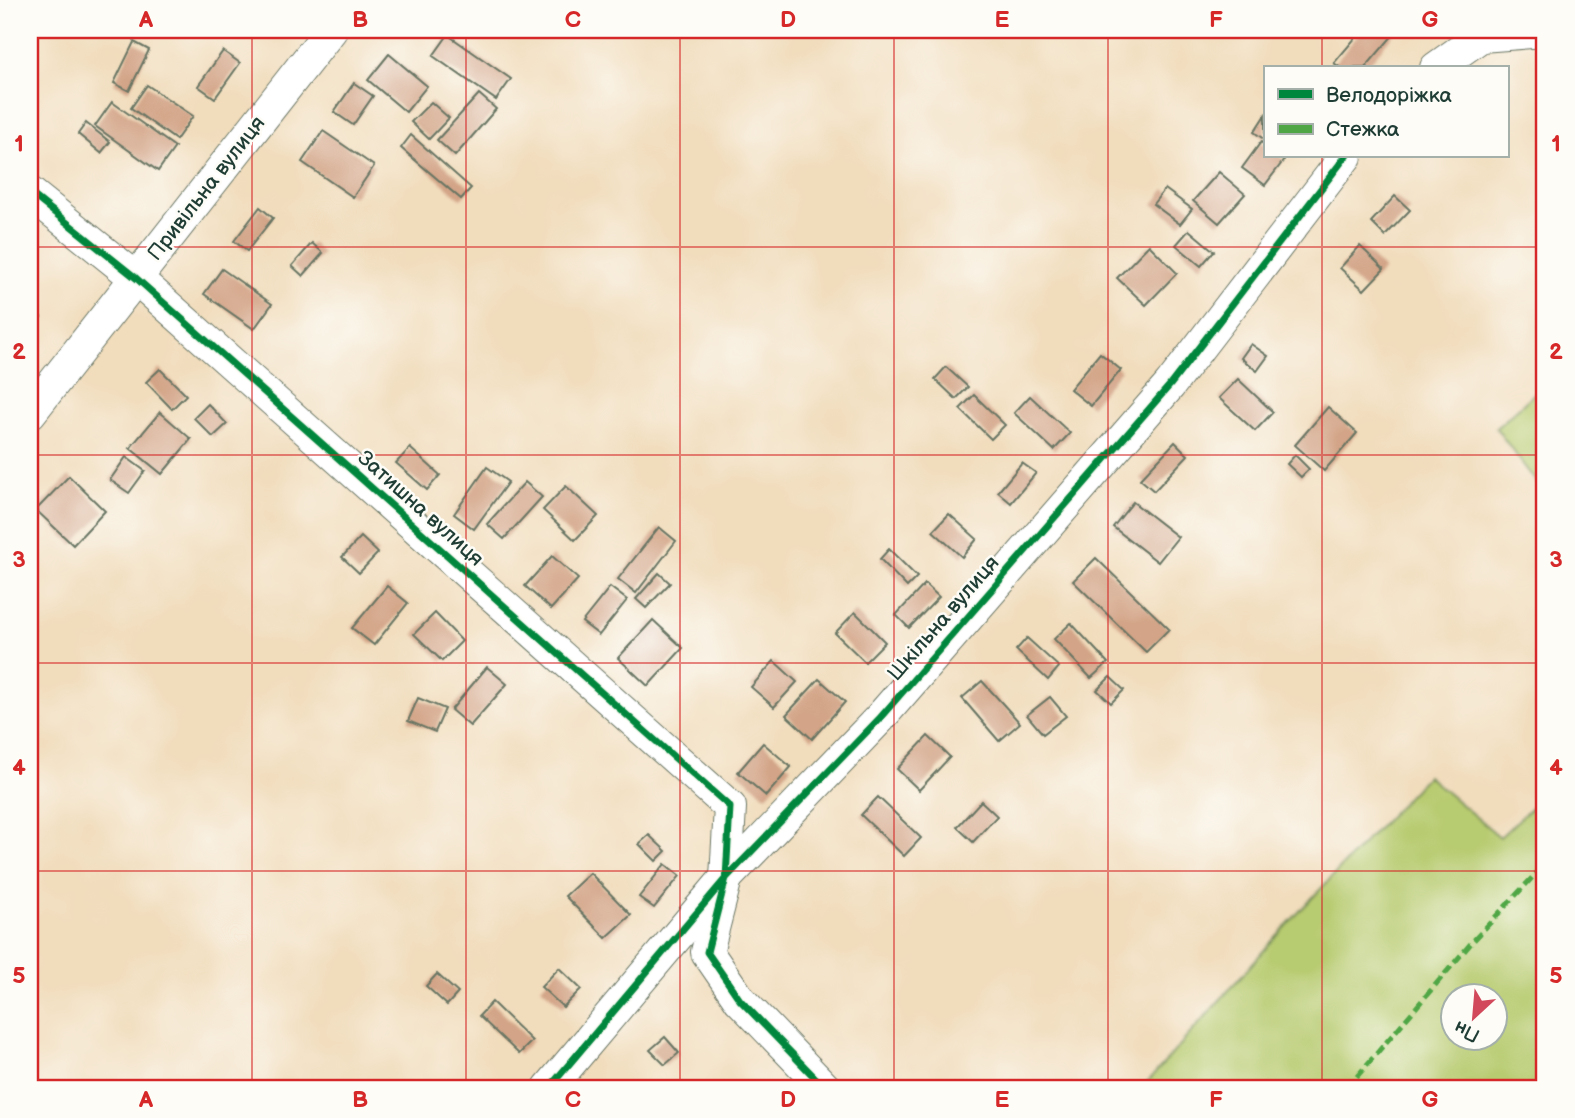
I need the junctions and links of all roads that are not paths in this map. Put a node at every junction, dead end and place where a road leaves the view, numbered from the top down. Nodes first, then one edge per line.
1 (331, 30) edge
2 (1545, 31) edge
3 (1439, 66) edge
4 (1344, 158) edge
5 (30, 193) edge
6 (136, 278) junction
7 (30, 414) edge
8 (726, 878) junction
9 (549, 1088) edge
10 (825, 1088) edge

1 - 6 street, Привільна вулиця
2 - 3 street
4 - 8 street, Шкільна вулиця
5 - 6 street, Затишна вулиця
6 - 7 street, Привільна вулиця
6 - 8 street, Затишна вулиця
8 - 9 street, Шкільна вулиця
8 - 10 street

